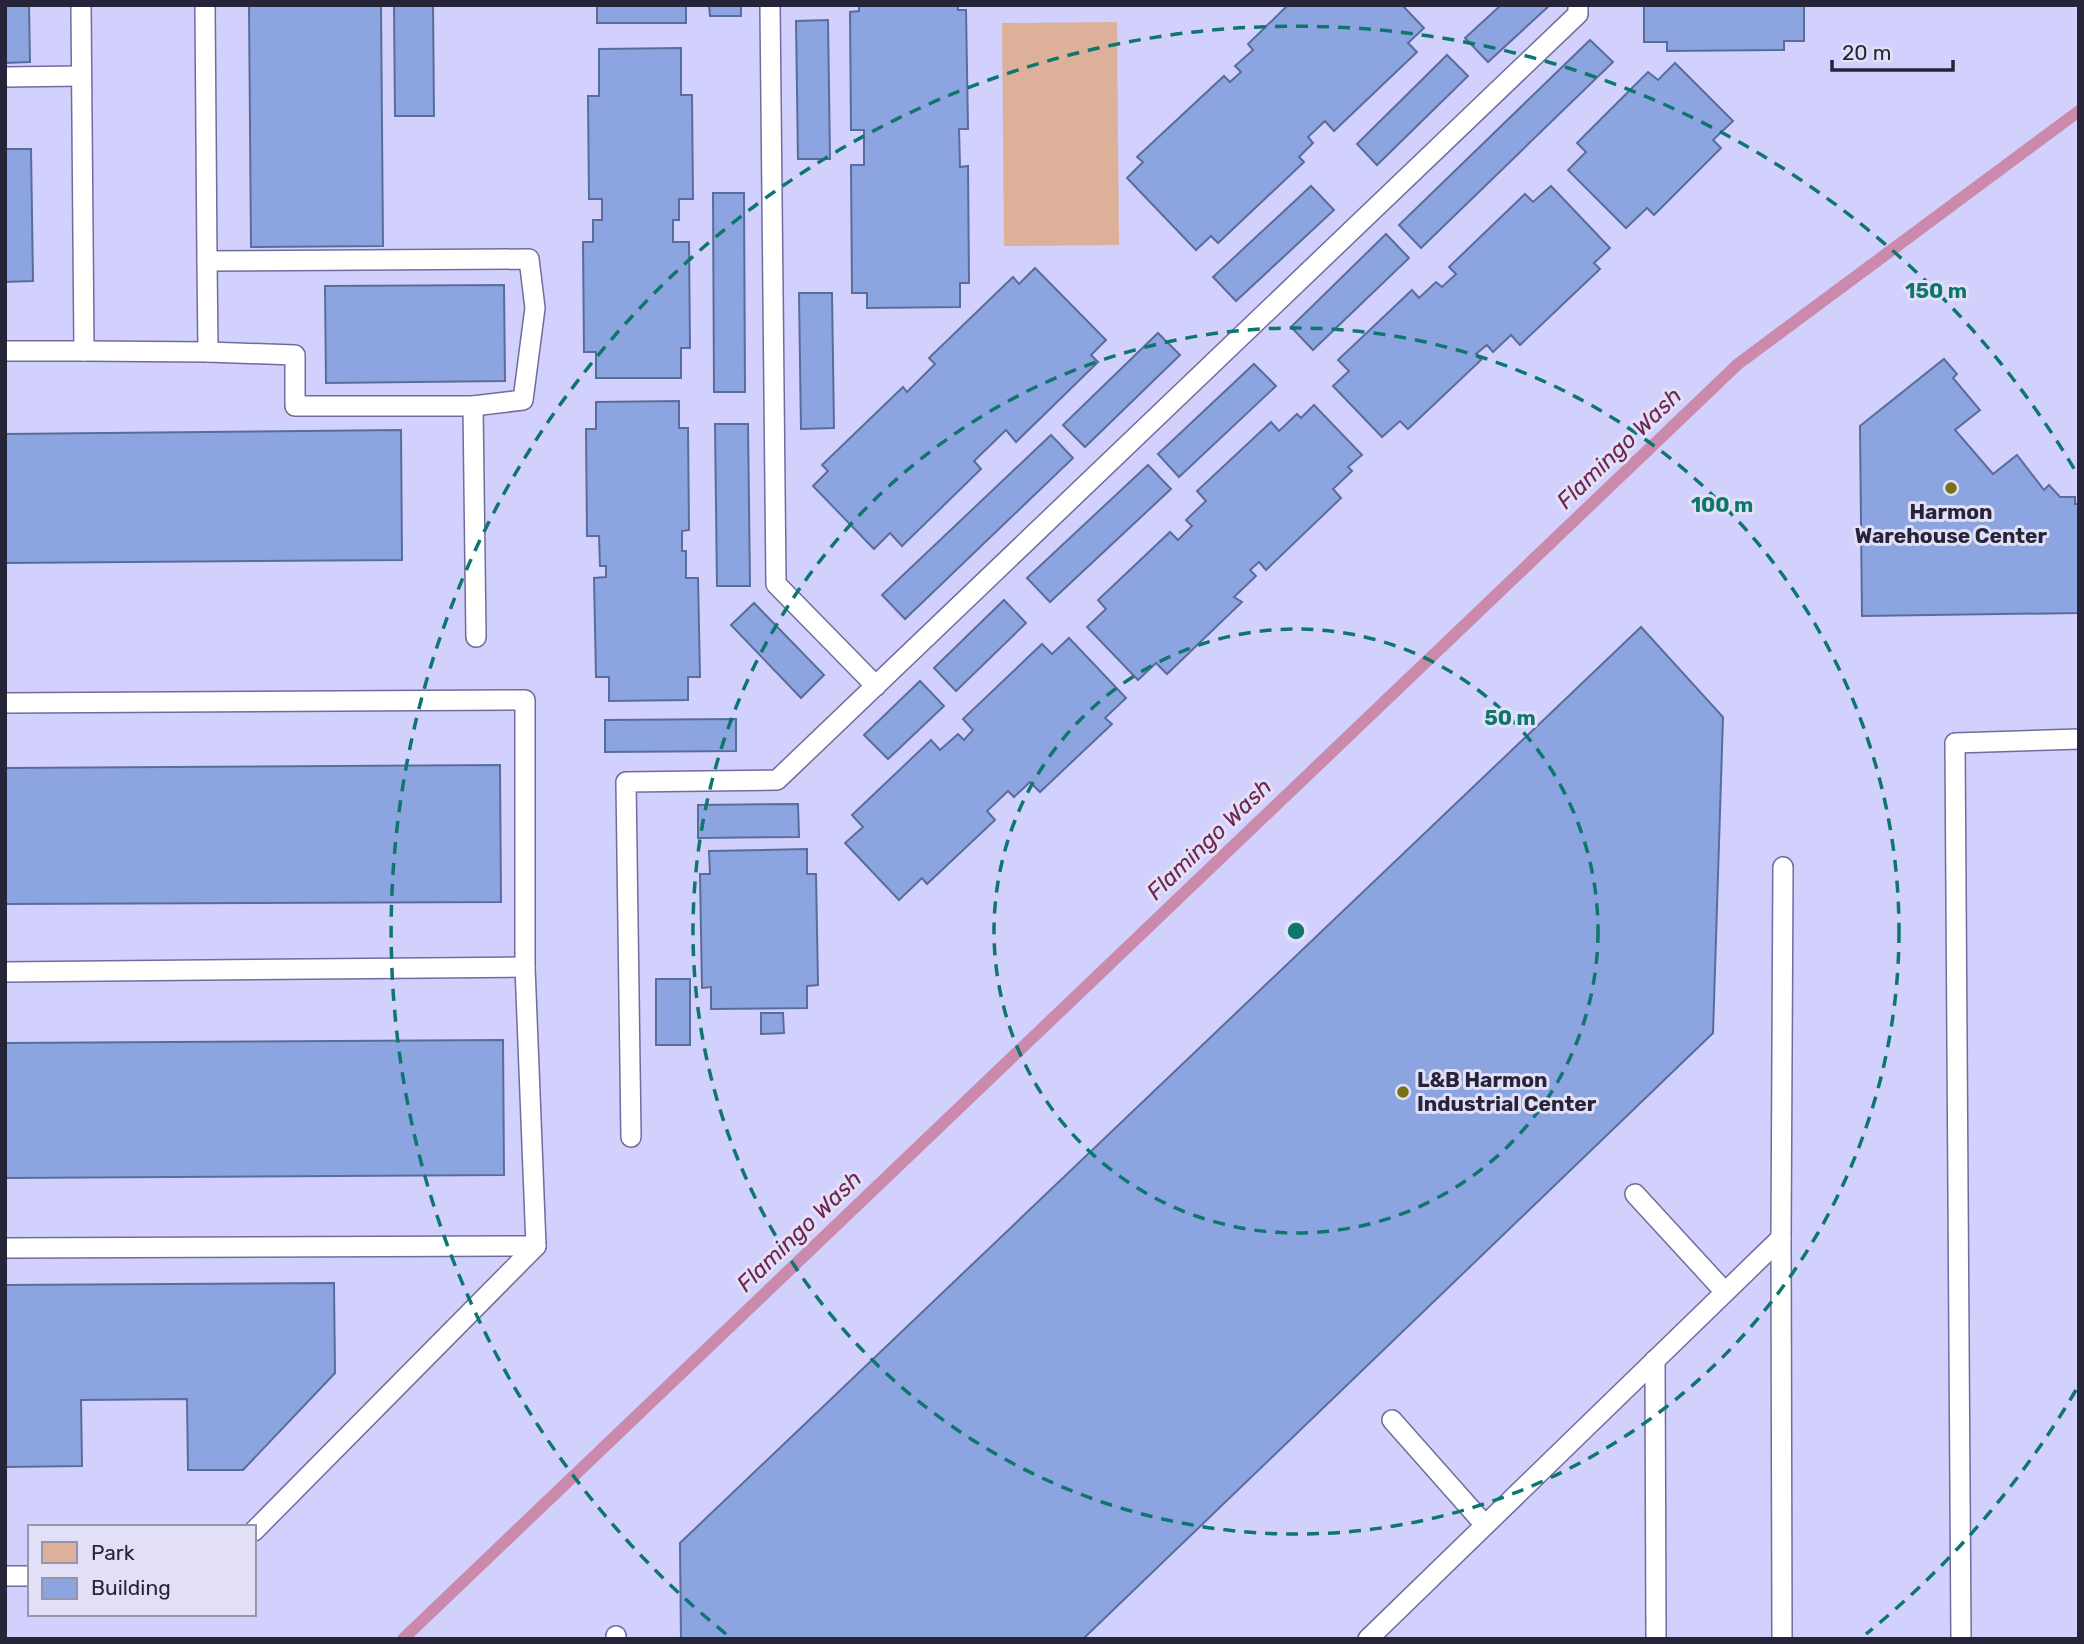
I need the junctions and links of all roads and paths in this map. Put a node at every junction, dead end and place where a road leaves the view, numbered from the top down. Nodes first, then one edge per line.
1 (80, 5) edge
2 (205, 5) edge
3 (770, 5) edge
4 (1578, 5) edge
5 (81, 76) junction
6 (5, 78) edge
7 (207, 261) junction
8 (5, 351) edge
9 (84, 351) junction
10 (208, 352) junction
11 (473, 406) junction
12 (475, 637) dead end
13 (876, 686) junction
14 (5, 703) edge
15 (2079, 739) edge
16 (1783, 867) dead end
17 (525, 967) junction
18 (5, 972) edge
19 (631, 1136) dead end
20 (1635, 1194) dead end
21 (1781, 1238) junction
22 (536, 1246) junction
23 (5, 1248) edge
24 (1725, 1292) junction
25 (1655, 1360) junction
26 (1392, 1420) dead end
27 (1485, 1525) junction
28 (256, 1529) edge
29 (5, 1576) edge
30 (28, 1576) edge
31 (1368, 1639) edge
32 (1656, 1639) edge
33 (1782, 1639) edge
34 (1961, 1639) edge

1 - 5 lane
2 - 7 lane
3 - 13 lane
4 - 13 lane
5 - 6 lane
5 - 9 lane
7 - 10 lane
7 - 11 lane
8 - 9 lane
9 - 10 lane
10 - 11 lane
11 - 12 lane
13 - 19 lane
14 - 17 lane
15 - 34 lane
16 - 21 lane
17 - 18 lane
17 - 22 lane
20 - 24 lane
21 - 24 lane
21 - 33 lane
22 - 23 lane
22 - 28 lane
24 - 25 lane
25 - 27 lane
25 - 32 lane
26 - 27 lane
27 - 31 lane
29 - 30 lane

